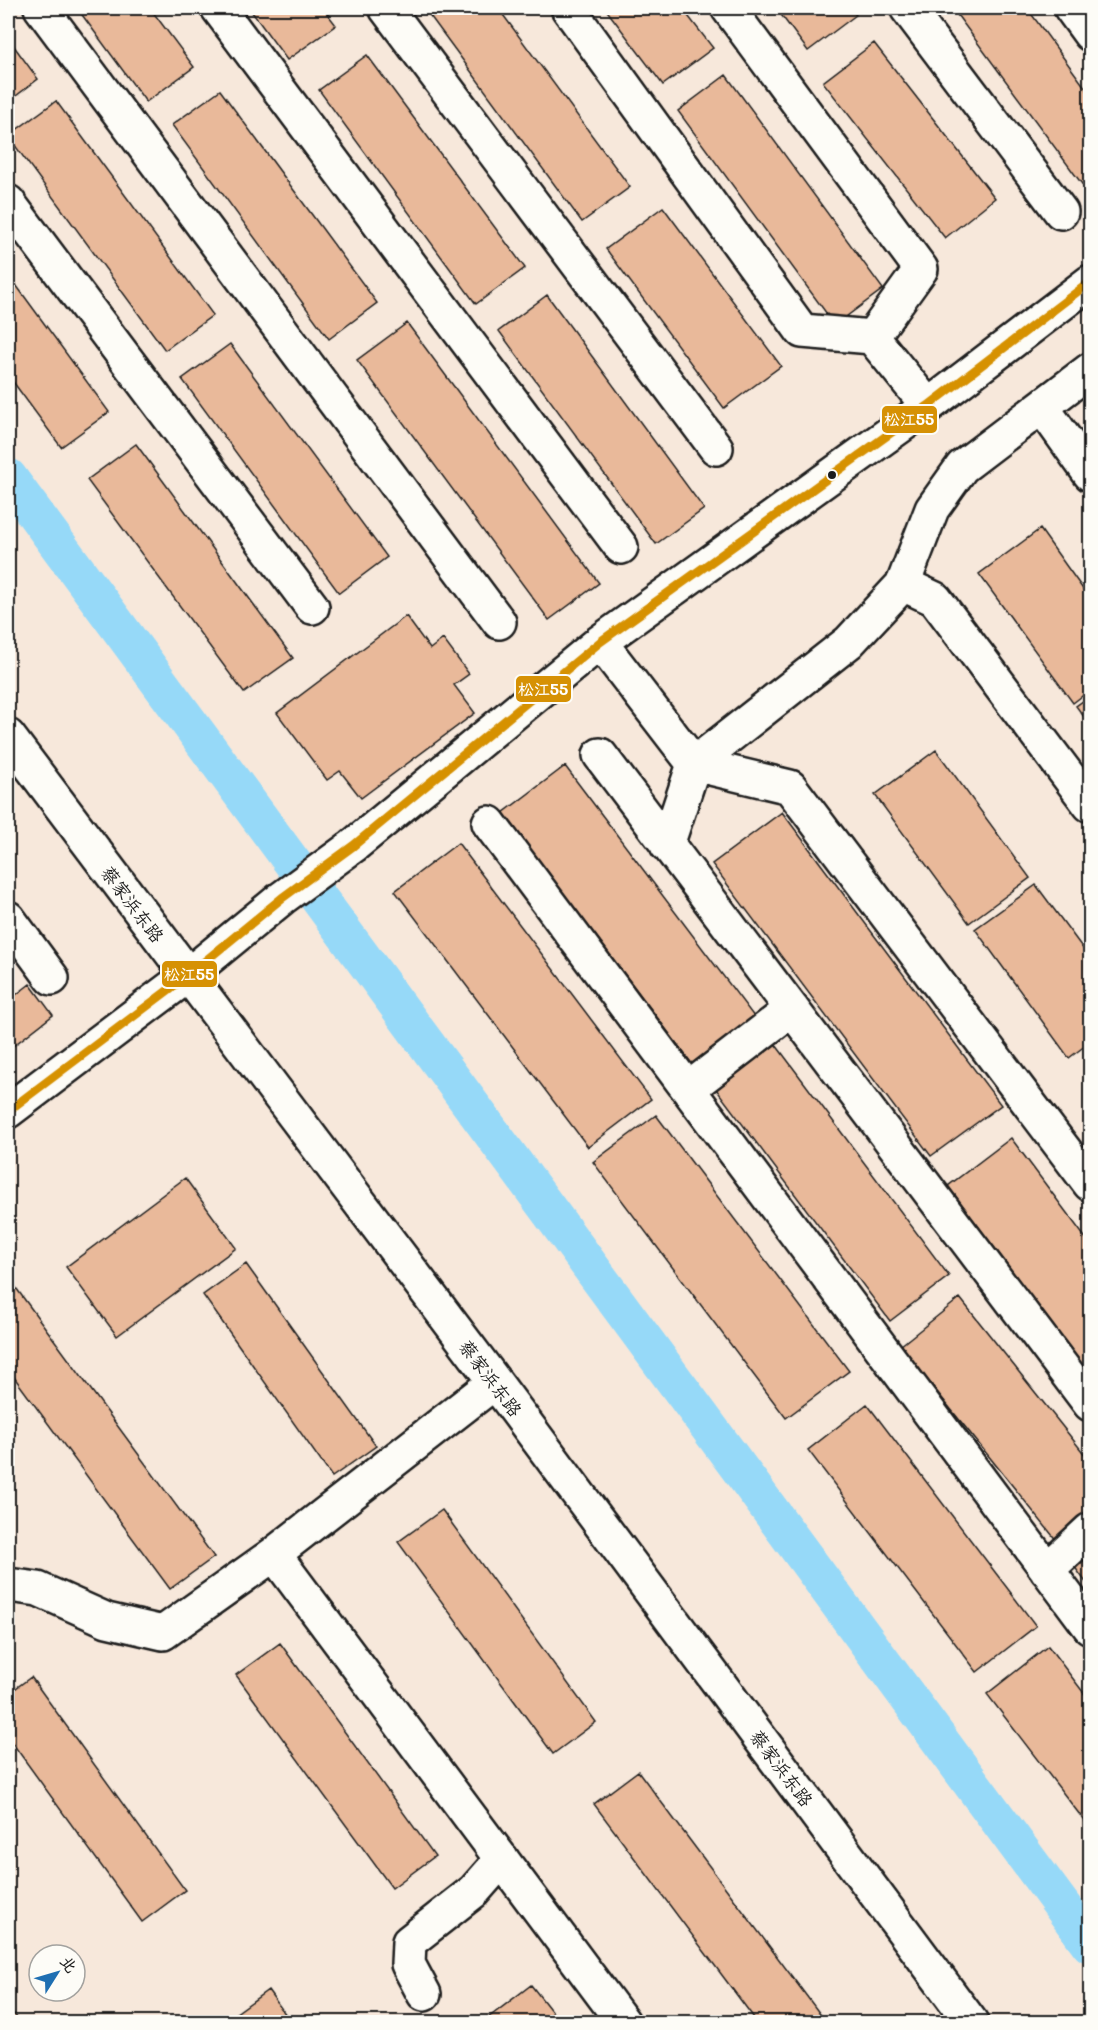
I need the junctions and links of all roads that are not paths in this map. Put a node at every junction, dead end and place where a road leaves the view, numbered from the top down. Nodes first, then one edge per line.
1 (42, 8) edge
2 (218, 8) edge
3 (386, 8) edge
4 (568, 8) edge
5 (728, 8) edge
6 (907, 8) edge
7 (1071, 8) edge
8 (1090, 34) edge
9 (8, 202) edge
10 (1061, 212) dead end
11 (1090, 282) edge
12 (872, 337) junction
13 (1090, 370) edge
14 (928, 406) junction
15 (1042, 406) junction
16 (716, 448) dead end
17 (1090, 474) edge
18 (621, 547) dead end
19 (903, 584) junction
20 (312, 607) dead end
21 (499, 622) dead end
22 (600, 642) junction
23 (8, 736) edge
24 (600, 755) dead end
25 (694, 764) junction
26 (1090, 806) edge
27 (489, 823) dead end
28 (667, 845) junction
29 (8, 918) edge
30 (187, 976) junction
31 (52, 978) dead end
32 (792, 1010) junction
33 (688, 1089) junction
34 (8, 1111) edge
35 (1090, 1184) edge
36 (495, 1382) junction
37 (1090, 1404) edge
38 (1090, 1530) edge
39 (274, 1554) junction
40 (1047, 1570) junction
41 (8, 1585) edge
42 (1090, 1627) edge
43 (502, 1859) junction
44 (424, 1994) dead end
45 (623, 2022) edge
46 (971, 2022) edge

1 - 21 street
2 - 18 street
3 - 16 street
4 - 12 street
5 - 12 street
6 - 10 street
7 - 8 street
9 - 20 street
11 - 14 street
12 - 14 street
13 - 15 street
14 - 22 street
15 - 17 street
15 - 19 street
19 - 25 street
19 - 26 street
22 - 25 street
22 - 30 street
23 - 30 street, 蔡家浜东路
24 - 28 street
25 - 28 street
25 - 35 street
27 - 33 street
28 - 32 street
29 - 31 street
30 - 34 street
30 - 36 street, 蔡家浜东路
32 - 33 street
32 - 37 street
33 - 40 street
36 - 39 street
36 - 46 street, 蔡家浜东路
38 - 40 street
39 - 41 street
39 - 43 street
40 - 42 street
43 - 44 street
43 - 45 street

